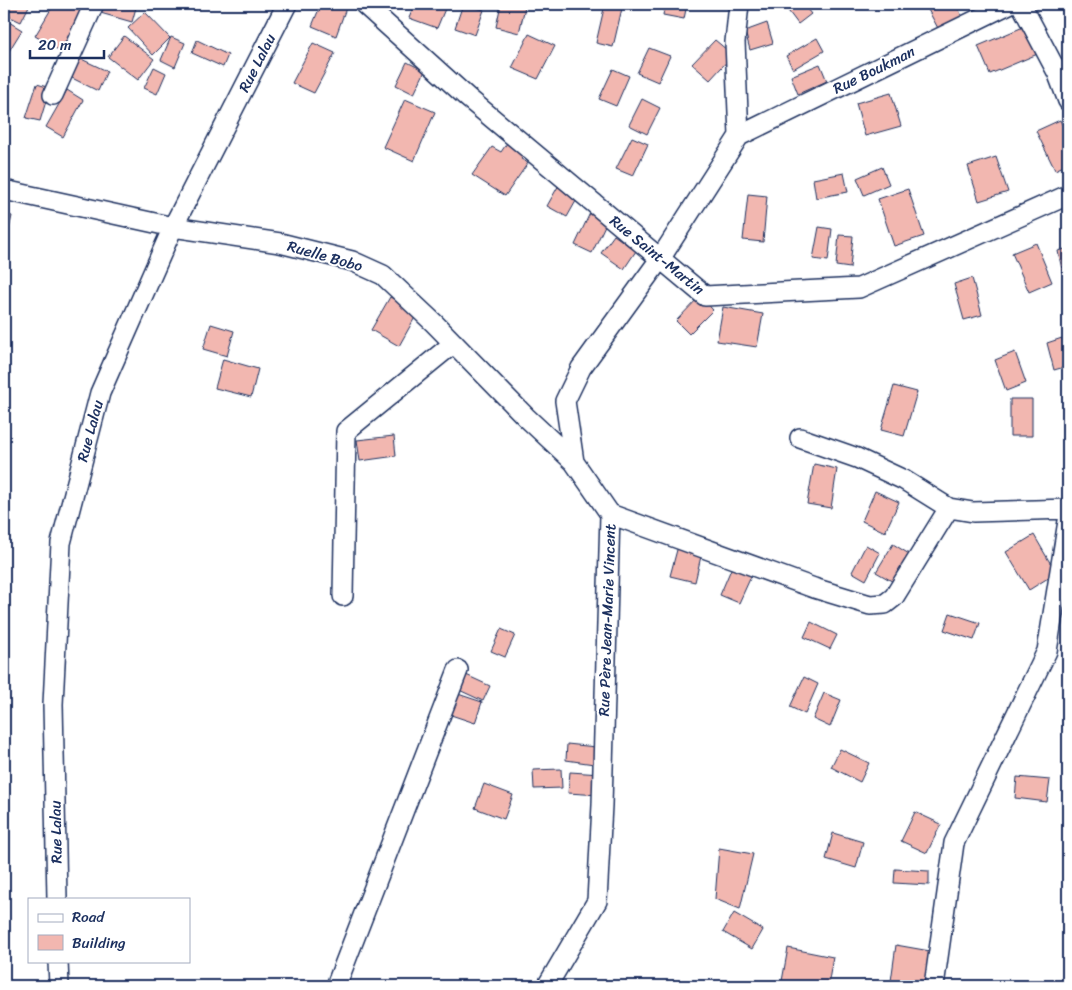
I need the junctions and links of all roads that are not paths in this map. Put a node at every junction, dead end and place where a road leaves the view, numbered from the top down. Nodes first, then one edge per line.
1 (94, 4) edge
2 (287, 4) edge
3 (364, 4) edge
4 (739, 4) edge
5 (1009, 4) edge
6 (1020, 4) edge
7 (53, 95) dead end
8 (1068, 101) edge
9 (739, 136) junction
10 (4, 190) edge
11 (1068, 195) edge
12 (173, 227) junction
13 (660, 258) junction
14 (454, 343) junction
15 (800, 438) dead end
16 (574, 462) junction
17 (949, 508) junction
18 (1068, 509) edge
19 (610, 514) junction
20 (1068, 521) edge
21 (343, 596) dead end
22 (458, 670) dead end
23 (57, 898) edge
24 (58, 962) edge
25 (59, 986) edge
26 (336, 986) edge
27 (547, 986) edge
28 (934, 986) edge

1 - 7 street
2 - 12 street, Rue Lalau
3 - 13 street, Rue Saint-Martin
4 - 9 street
5 - 9 street, Rue Boukman
6 - 8 street
9 - 13 street, Rue Père Jean-Marie Vincent
10 - 12 street, Ruelle Bobo
11 - 13 street, Rue Saint-Martin
12 - 14 street, Ruelle Bobo
12 - 23 street, Rue Lalau
13 - 16 street, Rue Père Jean-Marie Vincent
14 - 16 street, Ruelle Bobo
14 - 21 street
15 - 17 street
16 - 19 street, Rue Père Jean-Marie Vincent
17 - 18 street
17 - 19 street
19 - 27 street, Rue Père Jean-Marie Vincent
20 - 28 street
22 - 26 street
24 - 25 street

